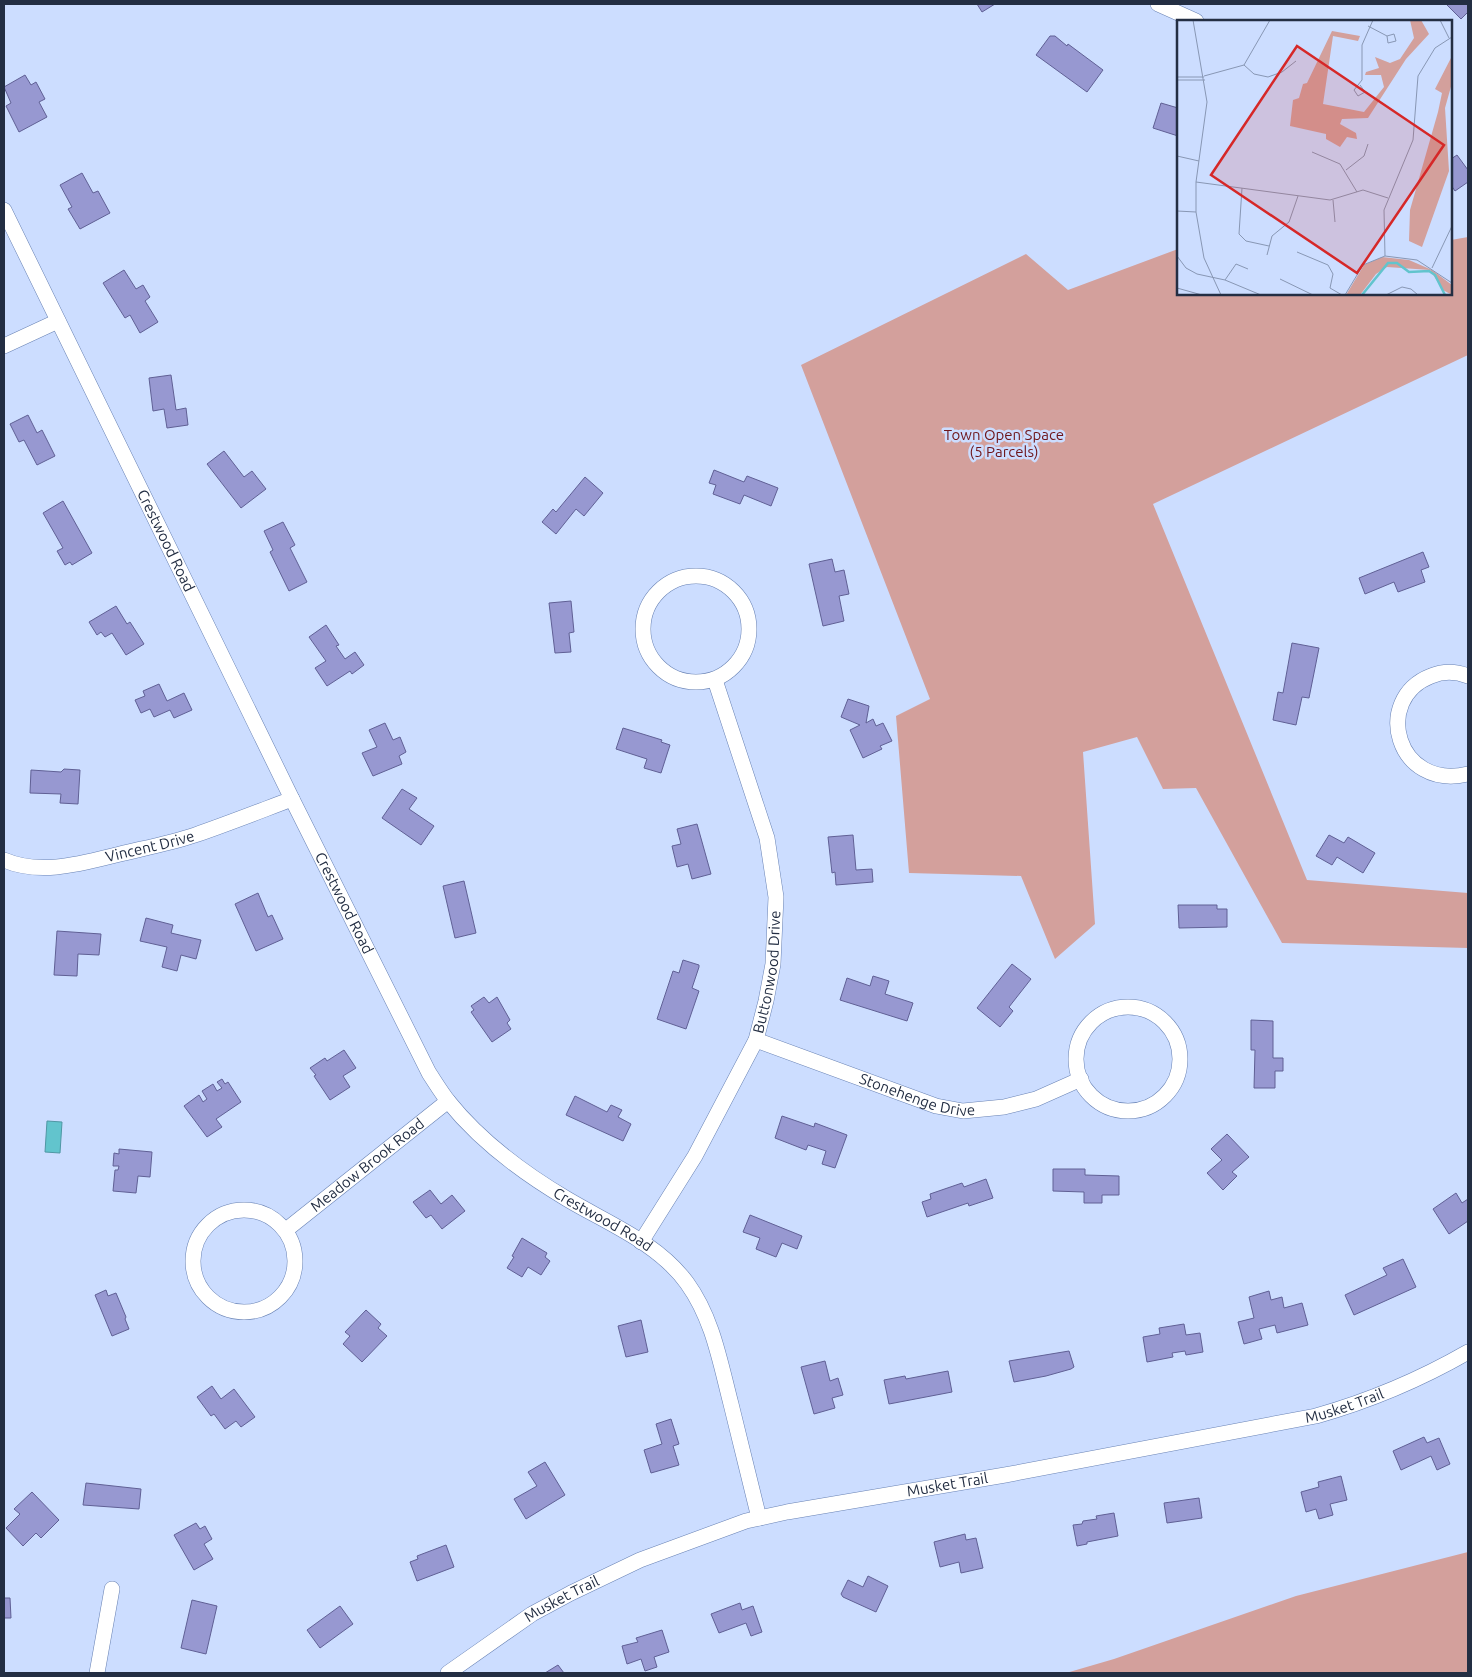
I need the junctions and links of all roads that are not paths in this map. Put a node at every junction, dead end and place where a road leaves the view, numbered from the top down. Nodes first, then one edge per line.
1 (1158, 4) edge
2 (1194, 20) edge
3 (4, 210) edge
4 (58, 320) junction
5 (4, 346) edge
6 (1468, 676) edge
7 (715, 680) junction
8 (1468, 774) edge
9 (292, 799) junction
10 (4, 860) edge
11 (756, 1040) junction
12 (1081, 1079) junction
13 (448, 1101) junction
14 (286, 1230) junction
15 (641, 1242) junction
16 (1468, 1352) edge
17 (759, 1518) junction
18 (112, 1589) dead end
19 (97, 1673) edge
20 (448, 1673) edge

1 - 2 street
3 - 4 street, Crestwood Road
4 - 5 street
4 - 9 street, Crestwood Road
6 - 8 street
7 - 7 street
7 - 11 street, Buttonwood Drive
9 - 10 street, Vincent Drive
9 - 13 street, Crestwood Road
11 - 12 street, Stonehenge Drive
11 - 15 street, Buttonwood Drive
12 - 12 street
13 - 14 street, Meadow Brook Road
13 - 15 street, Crestwood Road
14 - 14 street
15 - 17 street, Crestwood Road
16 - 17 street, Musket Trail
17 - 20 street, Musket Trail
18 - 19 street

